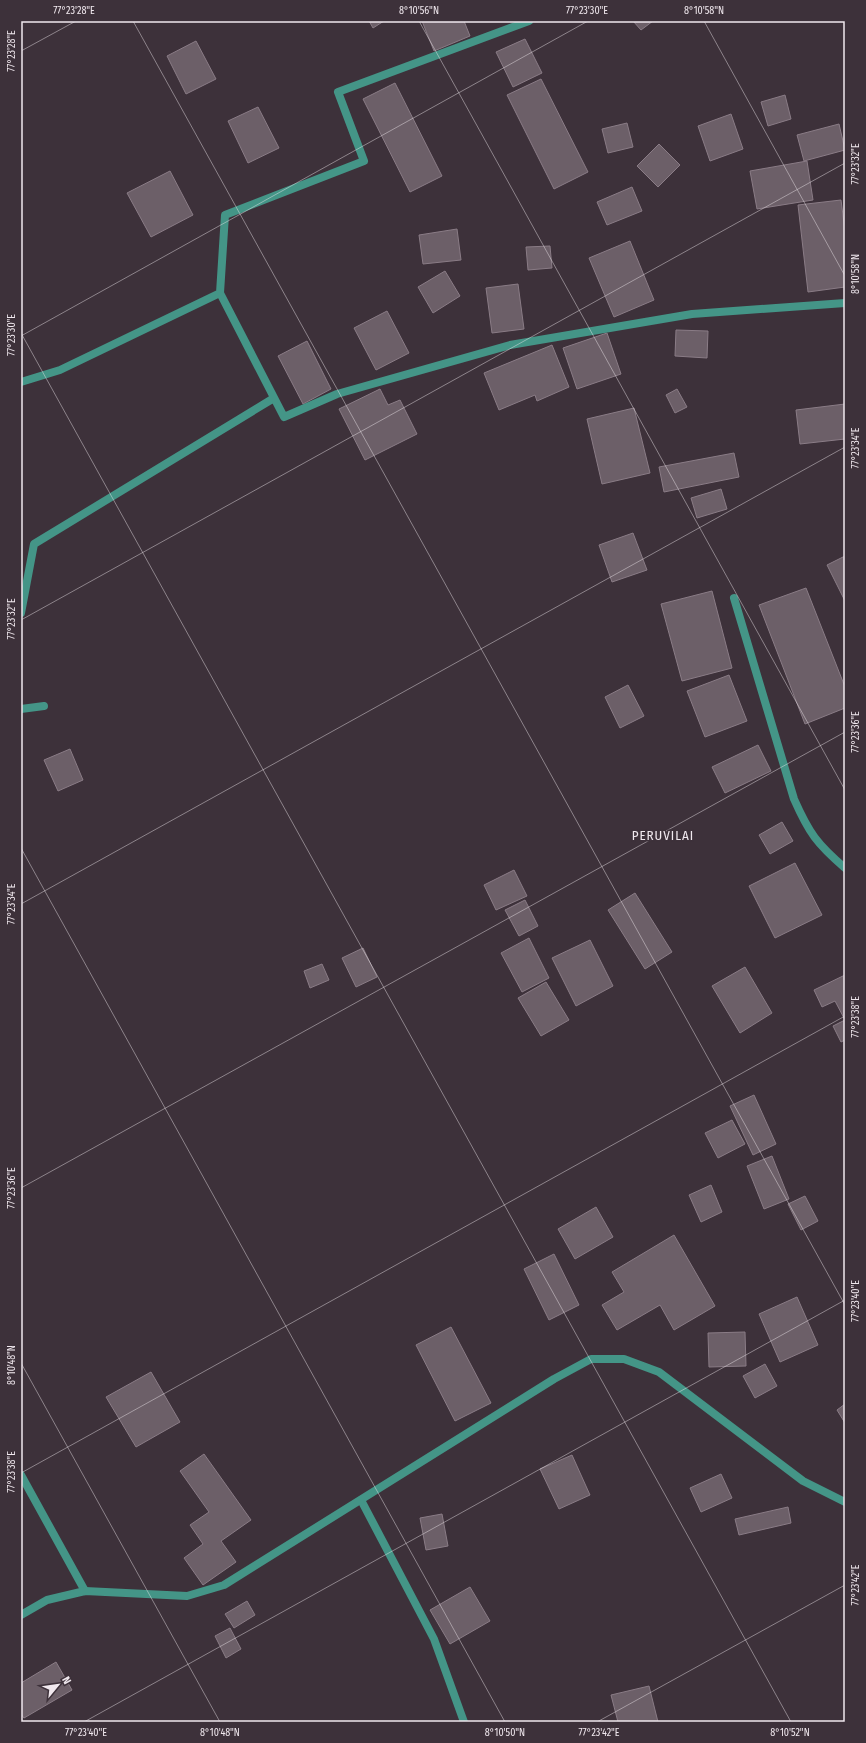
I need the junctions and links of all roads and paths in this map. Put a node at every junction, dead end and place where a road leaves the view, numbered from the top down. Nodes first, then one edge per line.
1 (529, 21) edge
2 (220, 293) junction
3 (845, 303) edge
4 (21, 382) edge
5 (274, 398) junction
6 (734, 598) dead end
7 (21, 613) edge
8 (44, 706) dead end
9 (21, 709) edge
10 (845, 868) edge
11 (21, 1475) edge
12 (361, 1500) junction
13 (845, 1502) edge
14 (85, 1591) junction
15 (21, 1614) edge
16 (464, 1722) edge

1 - 2 street
2 - 4 street
2 - 5 street
3 - 5 street
5 - 7 street
6 - 10 street
8 - 9 street
11 - 14 street
12 - 13 street
12 - 14 street
12 - 16 street
14 - 15 street

